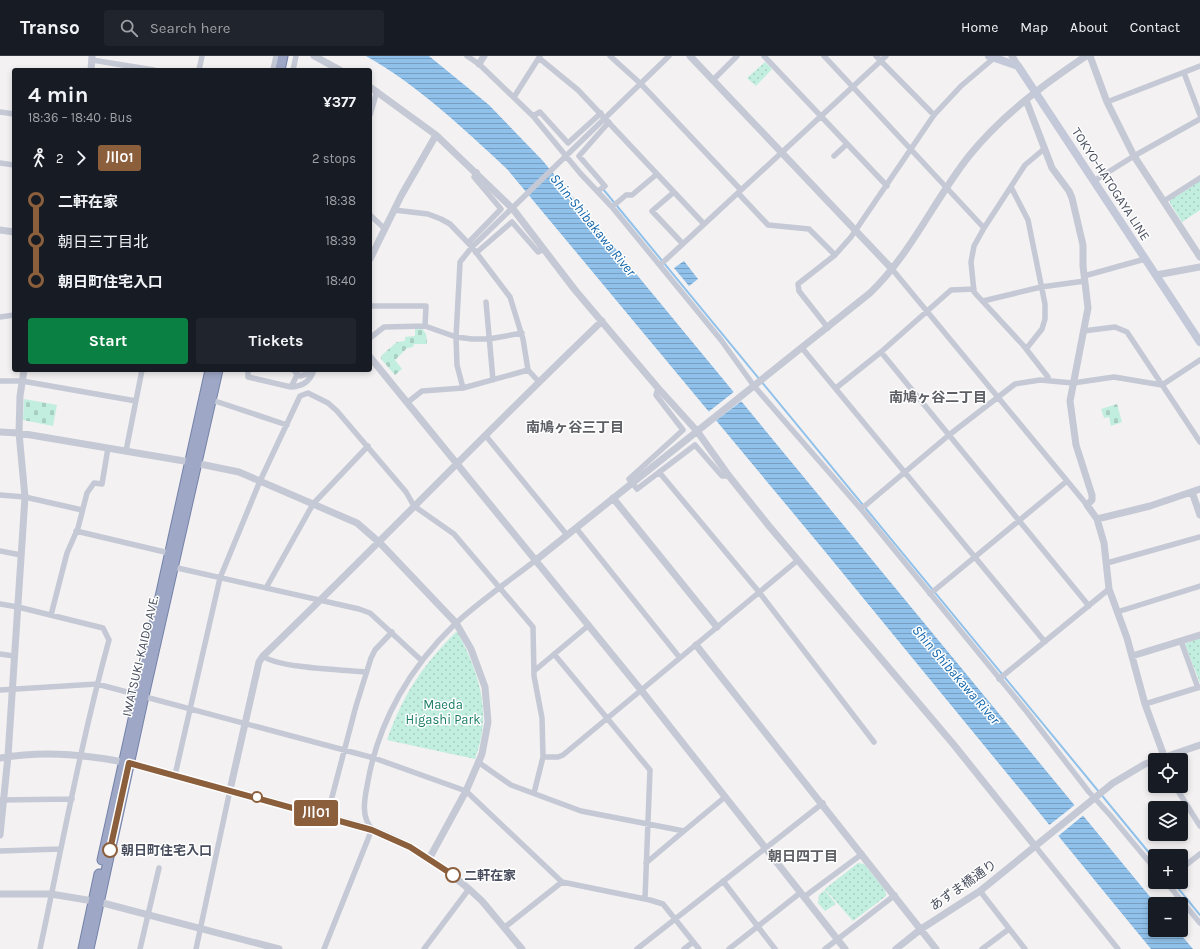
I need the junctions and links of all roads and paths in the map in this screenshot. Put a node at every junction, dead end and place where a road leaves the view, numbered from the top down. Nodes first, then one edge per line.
1 (202, 56) edge
2 (276, 56) edge
3 (283, 56) edge
4 (289, 56) edge
5 (296, 56) edge
6 (314, 56) edge
7 (467, 56) edge
8 (484, 56) edge
9 (610, 56) edge
10 (669, 56) edge
11 (690, 56) edge
12 (736, 56) edge
13 (764, 56) edge
14 (824, 56) edge
15 (1012, 56) edge
16 (1086, 56) edge
17 (1090, 56) edge
18 (540, 57) edge
19 (881, 57) edge
20 (991, 57) edge
21 (92, 58) edge
22 (1077, 59) edge
23 (479, 64) junction
24 (1018, 66) junction
25 (1200, 66) edge
26 (91, 68) edge
27 (144, 68) edge
28 (199, 68) edge
29 (273, 68) edge
30 (280, 68) edge
31 (286, 68) edge
32 (293, 68) edge
33 (336, 68) edge
34 (1184, 73) junction
35 (713, 80) junction
36 (641, 84) junction
37 (853, 87) junction
38 (372, 88) edge
39 (377, 91) junction
40 (1036, 92) junction
41 (514, 97) junction
42 (1026, 100) junction
43 (1107, 102) junction
44 (372, 108) edge
45 (0, 112) edge
46 (601, 113) junction
47 (12, 114) edge
48 (934, 115) junction
49 (1200, 115) edge
50 (533, 116) junction
51 (821, 116) junction
52 (1200, 119) edge
53 (607, 120) junction
54 (436, 135) junction
55 (847, 144) junction
56 (910, 149) junction
57 (1044, 149) junction
58 (782, 152) junction
59 (834, 156) dead end
60 (1134, 156) junction
61 (566, 157) junction
62 (0, 163) edge
63 (12, 165) edge
64 (476, 172) junction
65 (657, 174) junction
66 (1200, 178) edge
67 (1094, 181) junction
68 (887, 186) junction
69 (1011, 186) junction
70 (948, 188) junction
71 (598, 191) junction
72 (740, 191) junction
73 (674, 192) junction
74 (1164, 201) junction
75 (612, 207) junction
76 (513, 208) junction
77 (394, 210) junction
78 (372, 217) edge
79 (704, 224) junction
80 (984, 228) junction
81 (385, 229) junction
82 (0, 230) edge
83 (12, 232) edge
84 (856, 232) junction
85 (683, 244) junction
86 (470, 245) junction
87 (544, 250) junction
88 (476, 252) junction
89 (372, 255) edge
90 (835, 255) junction
91 (1200, 257) edge
92 (1145, 260) junction
93 (660, 265) junction
94 (1200, 267) edge
95 (892, 269) junction
96 (1156, 275) junction
97 (1084, 279) junction
98 (1041, 287) junction
99 (974, 289) junction
100 (983, 301) junction
101 (486, 302) dead end
102 (372, 306) edge
103 (927, 312) junction
104 (12, 315) edge
105 (0, 317) edge
106 (602, 322) junction
107 (425, 326) junction
108 (828, 328) junction
109 (1083, 332) junction
110 (522, 334) junction
111 (372, 336) edge
112 (456, 337) junction
113 (489, 339) junction
114 (1200, 342) edge
115 (802, 348) junction
116 (1026, 349) junction
117 (881, 352) junction
118 (372, 359) edge
119 (1200, 360) edge
120 (528, 370) junction
121 (24, 372) edge
122 (142, 372) edge
123 (210, 372) edge
124 (210, 372) edge
125 (248, 372) edge
126 (295, 372) edge
127 (310, 372) edge
128 (313, 372) edge
129 (493, 380) junction
130 (1048, 380) junction
131 (0, 381) edge
132 (22, 381) junction
133 (539, 382) junction
134 (1073, 382) junction
135 (1162, 385) junction
136 (291, 387) junction
137 (464, 388) junction
138 (658, 388) junction
139 (753, 388) junction
140 (836, 388) junction
141 (997, 397) junction
142 (136, 400) junction
143 (212, 400) junction
144 (408, 402) junction
145 (286, 425) junction
146 (699, 430) junction
147 (0, 432) edge
148 (20, 433) junction
149 (486, 436) junction
150 (949, 436) junction
151 (1200, 442) edge
152 (368, 446) junction
153 (108, 448) junction
154 (126, 451) junction
155 (193, 463) junction
156 (458, 464) junction
157 (659, 472) junction
158 (905, 472) junction
159 (729, 476) junction
160 (260, 480) junction
161 (1067, 481) junction
162 (632, 484) junction
163 (1200, 489) edge
164 (1192, 492) junction
165 (0, 495) edge
166 (25, 497) junction
167 (614, 498) junction
168 (313, 504) junction
169 (1087, 505) junction
170 (414, 506) junction
171 (861, 509) junction
172 (82, 510) junction
173 (1200, 515) edge
174 (1097, 519) junction
175 (1020, 521) junction
176 (576, 528) junction
177 (76, 532) junction
178 (567, 536) junction
179 (1200, 537) edge
180 (380, 543) junction
181 (0, 551) edge
182 (169, 553) junction
183 (21, 555) junction
184 (975, 557) junction
185 (536, 560) junction
186 (798, 560) junction
187 (1107, 563) junction
188 (173, 567) junction
189 (220, 578) junction
190 (1200, 586) edge
191 (266, 588) junction
192 (500, 588) junction
193 (1109, 589) junction
194 (759, 592) junction
195 (930, 594) junction
196 (321, 599) junction
197 (0, 604) edge
198 (1089, 606) junction
199 (18, 607) junction
200 (1117, 612) junction
201 (51, 615) junction
202 (456, 623) junction
203 (589, 625) junction
204 (717, 627) junction
205 (392, 632) junction
206 (1200, 635) edge
207 (1181, 641) junction
208 (1045, 642) junction
209 (696, 645) junction
210 (0, 654) edge
211 (554, 654) junction
212 (14, 656) junction
213 (263, 656) junction
214 (1132, 656) junction
215 (680, 658) junction
216 (421, 660) junction
217 (534, 671) junction
218 (366, 672) junction
219 (1000, 679) junction
220 (97, 684) junction
221 (1199, 687) edge
222 (13, 688) junction
223 (0, 690) edge
224 (641, 690) junction
225 (140, 695) junction
226 (1145, 704) junction
227 (189, 709) junction
228 (607, 717) junction
229 (245, 724) junction
230 (874, 742) dead end
231 (1200, 745) edge
232 (344, 751) junction
233 (1163, 753) edge
234 (1178, 753) edge
235 (82, 755) junction
236 (8, 756) junction
237 (543, 757) junction
238 (0, 758) edge
239 (374, 758) junction
240 (126, 762) junction
241 (478, 762) junction
242 (1148, 765) edge
243 (175, 775) junction
244 (230, 790) junction
245 (466, 791) junction
246 (534, 793) junction
247 (1179, 793) edge
248 (725, 797) junction
249 (1092, 799) junction
250 (2, 800) edge
251 (72, 800) junction
252 (822, 803) junction
253 (327, 816) junction
254 (648, 824) junction
255 (1200, 826) edge
256 (372, 830) junction
257 (684, 831) junction
258 (0, 835) edge
259 (1035, 846) junction
260 (765, 848) junction
261 (60, 849) junction
262 (0, 851) edge
263 (862, 854) junction
264 (1200, 854) edge
265 (429, 859) junction
266 (1148, 861) edge
267 (646, 863) junction
268 (1188, 863) edge
269 (158, 868) dead end
270 (723, 881) junction
271 (562, 882) junction
272 (469, 889) junction
273 (1172, 889) edge
274 (980, 891) junction
275 (0, 894) edge
276 (51, 894) junction
277 (802, 895) junction
278 (895, 895) junction
279 (645, 898) junction
280 (96, 902) junction
281 (148, 915) junction
282 (676, 918) junction
283 (1200, 923) edge
284 (505, 927) junction
285 (758, 927) junction
286 (200, 928) junction
287 (921, 929) junction
288 (1008, 929) junction
289 (837, 939) junction
290 (693, 942) junction
291 (40, 949) edge
292 (82, 949) edge
293 (89, 949) edge
294 (140, 949) edge
295 (196, 949) edge
296 (279, 949) edge
297 (324, 949) edge
298 (424, 949) edge
299 (522, 949) edge
300 (637, 949) edge
301 (684, 949) edge
302 (699, 949) edge
303 (729, 949) edge
304 (775, 949) edge
305 (825, 949) edge
306 (845, 949) edge
307 (896, 949) edge
308 (936, 949) edge
309 (982, 949) edge
310 (1025, 949) edge
311 (1118, 949) edge

1 - 28 street
2 - 29 street
3 - 30 highway
4 - 31 highway
5 - 32 street
6 - 33 street
7 - 23 street
8 - 23 street
9 - 36 street
10 - 36 street
11 - 35 street
12 - 35 street
13 - 51 street
14 - 37 street
15 - 24 street
16 - 22 street
17 - 43 street
18 - 41 street
18 - 46 street
19 - 37 street
19 - 48 street
20 - 24 main road
20 - 48 street
21 - 26 street
21 - 27 street
22 - 40 street
23 - 41 street
24 - 40 main road, TOKYO-HATOGAYA LINE
25 - 34 street
34 - 43 street
34 - 49 street
35 - 58 street
36 - 53 street
36 - 72 street
37 - 51 street
37 - 56 street
38 - 39 street
39 - 44 street
39 - 54 street
40 - 42 street
40 - 67 main road, TOKYO-HATOGAYA LINE
41 - 50 street
42 - 57 street
42 - 70 street
43 - 60 street
45 - 47 street
46 - 50 street
46 - 53 street
48 - 56 street
50 - 61 street
51 - 55 street
51 - 58 street
52 - 60 street
53 - 61 street
53 - 65 street
53 - 71 street
54 - 64 street
54 - 77 street
55 - 59 street
55 - 68 street
56 - 68 street
56 - 70 street
57 - 69 street
57 - 97 street
58 - 72 street
58 - 84 street
60 - 67 street
60 - 74 street
61 - 71 street
61 - 76 street
62 - 63 street
64 - 76 street
64 - 86 street
65 - 73 street
65 - 75 street
66 - 74 street
67 - 92 main road, TOKYO-HATOGAYA LINE
68 - 84 street
69 - 80 street
69 - 98 street
70 - 80 street
70 - 95 street
71 - 75 street
72 - 79 street
72 - 90 street
73 - 79 street
73 - 85 street
74 - 91 street
75 - 93 street
76 - 86 street
76 - 87 street
77 - 81 street
77 - 86 street
78 - 81 street
79 - 85 street
80 - 99 street
81 - 89 street
82 - 83 street
84 - 90 street
84 - 95 street
85 - 93 street
86 - 88 street
86 - 112 street
87 - 88 street
87 - 106 street
88 - 110 street
90 - 108 street
92 - 96 main road, TOKYO-HATOGAYA LINE
92 - 97 street
93 - 139 street
94 - 96 street
95 - 103 street
95 - 108 street
96 - 114 main road, TOKYO-HATOGAYA LINE
97 - 98 street
97 - 109 street
98 - 100 street
98 - 116 street
99 - 100 street
99 - 103 street
100 - 116 street
101 - 113 street
102 - 107 street
103 - 117 street
103 - 141 street
104 - 105 street
106 - 133 street
106 - 138 street
107 - 111 street
107 - 112 street
108 - 115 street
109 - 134 street
109 - 135 street
110 - 113 street
110 - 120 street
112 - 113 street
112 - 137 street
113 - 129 street
115 - 139 street
115 - 140 street
116 - 130 street
117 - 140 street
117 - 150 street
118 - 144 street
119 - 135 street
120 - 129 street
120 - 133 street
121 - 132 street
122 - 142 street
123 - 143 highway, IWATSUKI-KAIDO AVE.
124 - 155 highway, IWATSUKI-KAIDO AVE.
125 - 136 street
126 - 127 street
126 - 136 street
128 - 136 street
129 - 137 street
130 - 134 street
130 - 141 street
131 - 132 street
132 - 142 street
132 - 148 street
133 - 149 street
134 - 135 street
134 - 169 street
135 - 151 street
137 - 144 street
138 - 146 street
138 - 162 street
139 - 146 street
139 - 171 street
140 - 158 street
141 - 150 street
141 - 161 street
142 - 154 street
143 - 145 street
143 - 155 highway, IWATSUKI-KAIDO AVE.
144 - 156 street
145 - 152 street
145 - 160 street
146 - 159 street
146 - 162 street
147 - 148 street
148 - 153 street
148 - 166 street
149 - 156 street
149 - 178 street
150 - 158 street
150 - 175 street
152 - 168 street
152 - 170 street
153 - 154 street
153 - 172 street
154 - 155 street
155 - 160 street
155 - 182 highway, IWATSUKI-KAIDO AVE.
155 - 188 highway, IWATSUKI-KAIDO AVE.
156 - 170 street
156 - 185 street
157 - 159 street
157 - 162 street
157 - 194 street
158 - 171 street
158 - 184 street
159 - 186 street
160 - 168 street
160 - 189 street
161 - 169 street
161 - 175 street
162 - 167 street
163 - 164 street
164 - 173 street
164 - 174 street
165 - 166 street
166 - 172 street
166 - 183 street
167 - 176 street
167 - 204 street
168 - 180 street
168 - 191 street
169 - 174 street
170 - 180 street
170 - 192 street
171 - 195 street
172 - 177 street
174 - 187 street
175 - 184 street
175 - 198 street
176 - 178 street
176 - 215 street
177 - 182 street
177 - 201 street
178 - 185 street
179 - 187 street
180 - 196 street
180 - 202 street
181 - 183 street
182 - 225 highway, IWATSUKI-KAIDO AVE.
183 - 199 street
184 - 195 street
184 - 208 street
185 - 192 street
185 - 203 street
186 - 194 street
186 - 259 street
187 - 193 street
188 - 189 street
188 - 225 highway, IWATSUKI-KAIDO AVE.
189 - 191 street
189 - 227 street
190 - 200 street
191 - 196 street
192 - 202 street
192 - 217 street
193 - 198 street
193 - 200 street
194 - 204 street
194 - 230 street
195 - 219 street
196 - 205 street
196 - 213 street
197 - 199 street
198 - 208 street
199 - 201 street
199 - 212 street
200 - 214 street
201 - 220 street
202 - 216 street
202 - 241 street
203 - 211 street
203 - 224 street
204 - 209 street
205 - 216 street
205 - 218 street
206 - 207 street
207 - 214 street
207 - 221 street
208 - 219 street
209 - 215 street
209 - 252 street
210 - 212 street
211 - 217 street
211 - 228 street
212 - 222 street
213 - 218 street
213 - 229 street
214 - 226 street
215 - 224 street
216 - 239 street
217 - 237 street
218 - 232 street
219 - 249 street
220 - 222 street
220 - 225 street
220 - 235 street
221 - 226 street
222 - 223 street
222 - 236 street
224 - 228 street
224 - 248 street
225 - 227 street
225 - 240 highway, IWATSUKI-KAIDO AVE.
226 - 233 street
227 - 229 street
227 - 243 street
228 - 237 street
228 - 254 street
229 - 232 street
229 - 244 street
231 - 234 street
232 - 239 street
232 - 253 street
235 - 236 street
235 - 240 street
235 - 251 street
236 - 238 street
236 - 250 street
237 - 246 street
239 - 245 street
239 - 256 street
240 - 243 street
240 - 280 highway, IWATSUKI-KAIDO AVE.
241 - 245 street
241 - 246 street
242 - 249 street
243 - 244 street
244 - 253 street
244 - 286 street
245 - 265 street
245 - 271 street
246 - 254 street
247 - 255 street
248 - 257 street
248 - 260 street
249 - 259 street, あずま橋通り
249 - 266 street
250 - 251 street
250 - 258 street
251 - 261 street
252 - 260 street
252 - 263 street
253 - 256 street
254 - 257 street
254 - 267 street
256 - 265 street
256 - 297 street
257 - 267 street
259 - 274 street, あずま橋通り
259 - 311 street
260 - 270 street
260 - 277 street
261 - 262 street
261 - 276 street
263 - 277 street
263 - 278 street
264 - 268 street
265 - 272 street
267 - 279 street
269 - 281 street
270 - 282 street
270 - 285 street
271 - 279 street
271 - 284 street
272 - 284 street
272 - 298 street
273 - 283 street
274 - 287 street, あずま橋通り
274 - 288 street
275 - 276 street
276 - 280 street
276 - 291 street
277 - 285 street
277 - 289 street
278 - 287 street
278 - 289 street
279 - 282 street
280 - 281 street
280 - 292 highway, IWATSUKI-KAIDO AVE.
280 - 293 highway, IWATSUKI-KAIDO AVE.
281 - 286 street
281 - 294 street
282 - 290 street
282 - 300 street
284 - 299 street
285 - 303 street
285 - 304 street
286 - 295 street
286 - 296 street
287 - 307 street, あずま橋通り
287 - 308 street
288 - 309 street
288 - 310 street
289 - 305 street
289 - 306 street
290 - 301 street
290 - 302 street

